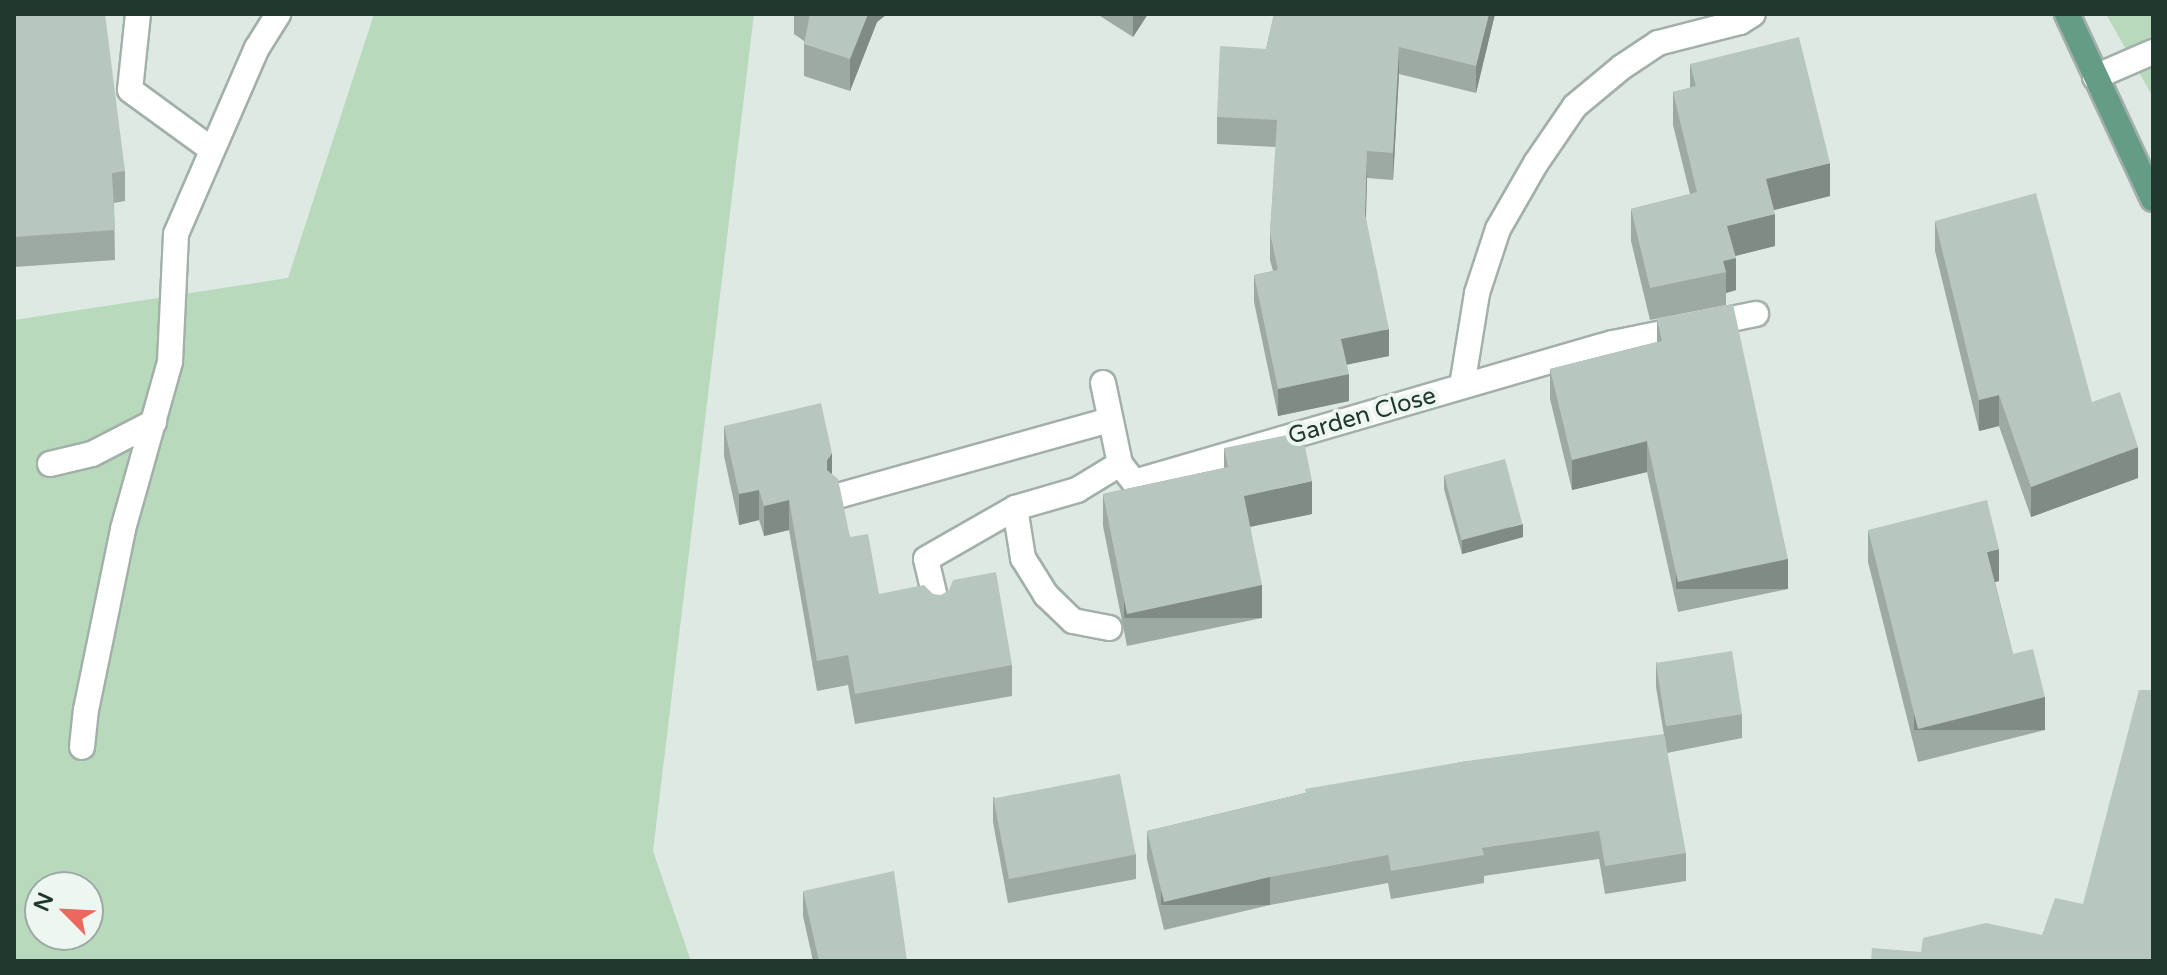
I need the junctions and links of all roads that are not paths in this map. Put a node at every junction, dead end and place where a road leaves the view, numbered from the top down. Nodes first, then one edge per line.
1 (138, 14) edge
2 (278, 14) edge
3 (1753, 14) edge
4 (2067, 14) edge
5 (2153, 52) edge
6 (2095, 77) junction
7 (211, 149) junction
8 (2153, 199) edge
9 (1756, 314) dead end
10 (1103, 383) dead end
11 (1462, 386) junction
12 (1110, 420) junction
13 (154, 422) junction
14 (50, 464) dead end
15 (1120, 464) junction
16 (841, 495) edge
17 (1015, 508) junction
18 (938, 610) edge
19 (1109, 628) dead end
20 (82, 747) dead end

1 - 7 street
2 - 7 street
3 - 11 street, Garden Close
4 - 6 main road
5 - 6 street
6 - 8 main road
7 - 13 street
9 - 11 street, Garden Close
10 - 12 street
11 - 15 street, Garden Close
12 - 15 street
12 - 16 street
13 - 14 street
13 - 20 street
15 - 17 street
17 - 18 street
17 - 19 street

